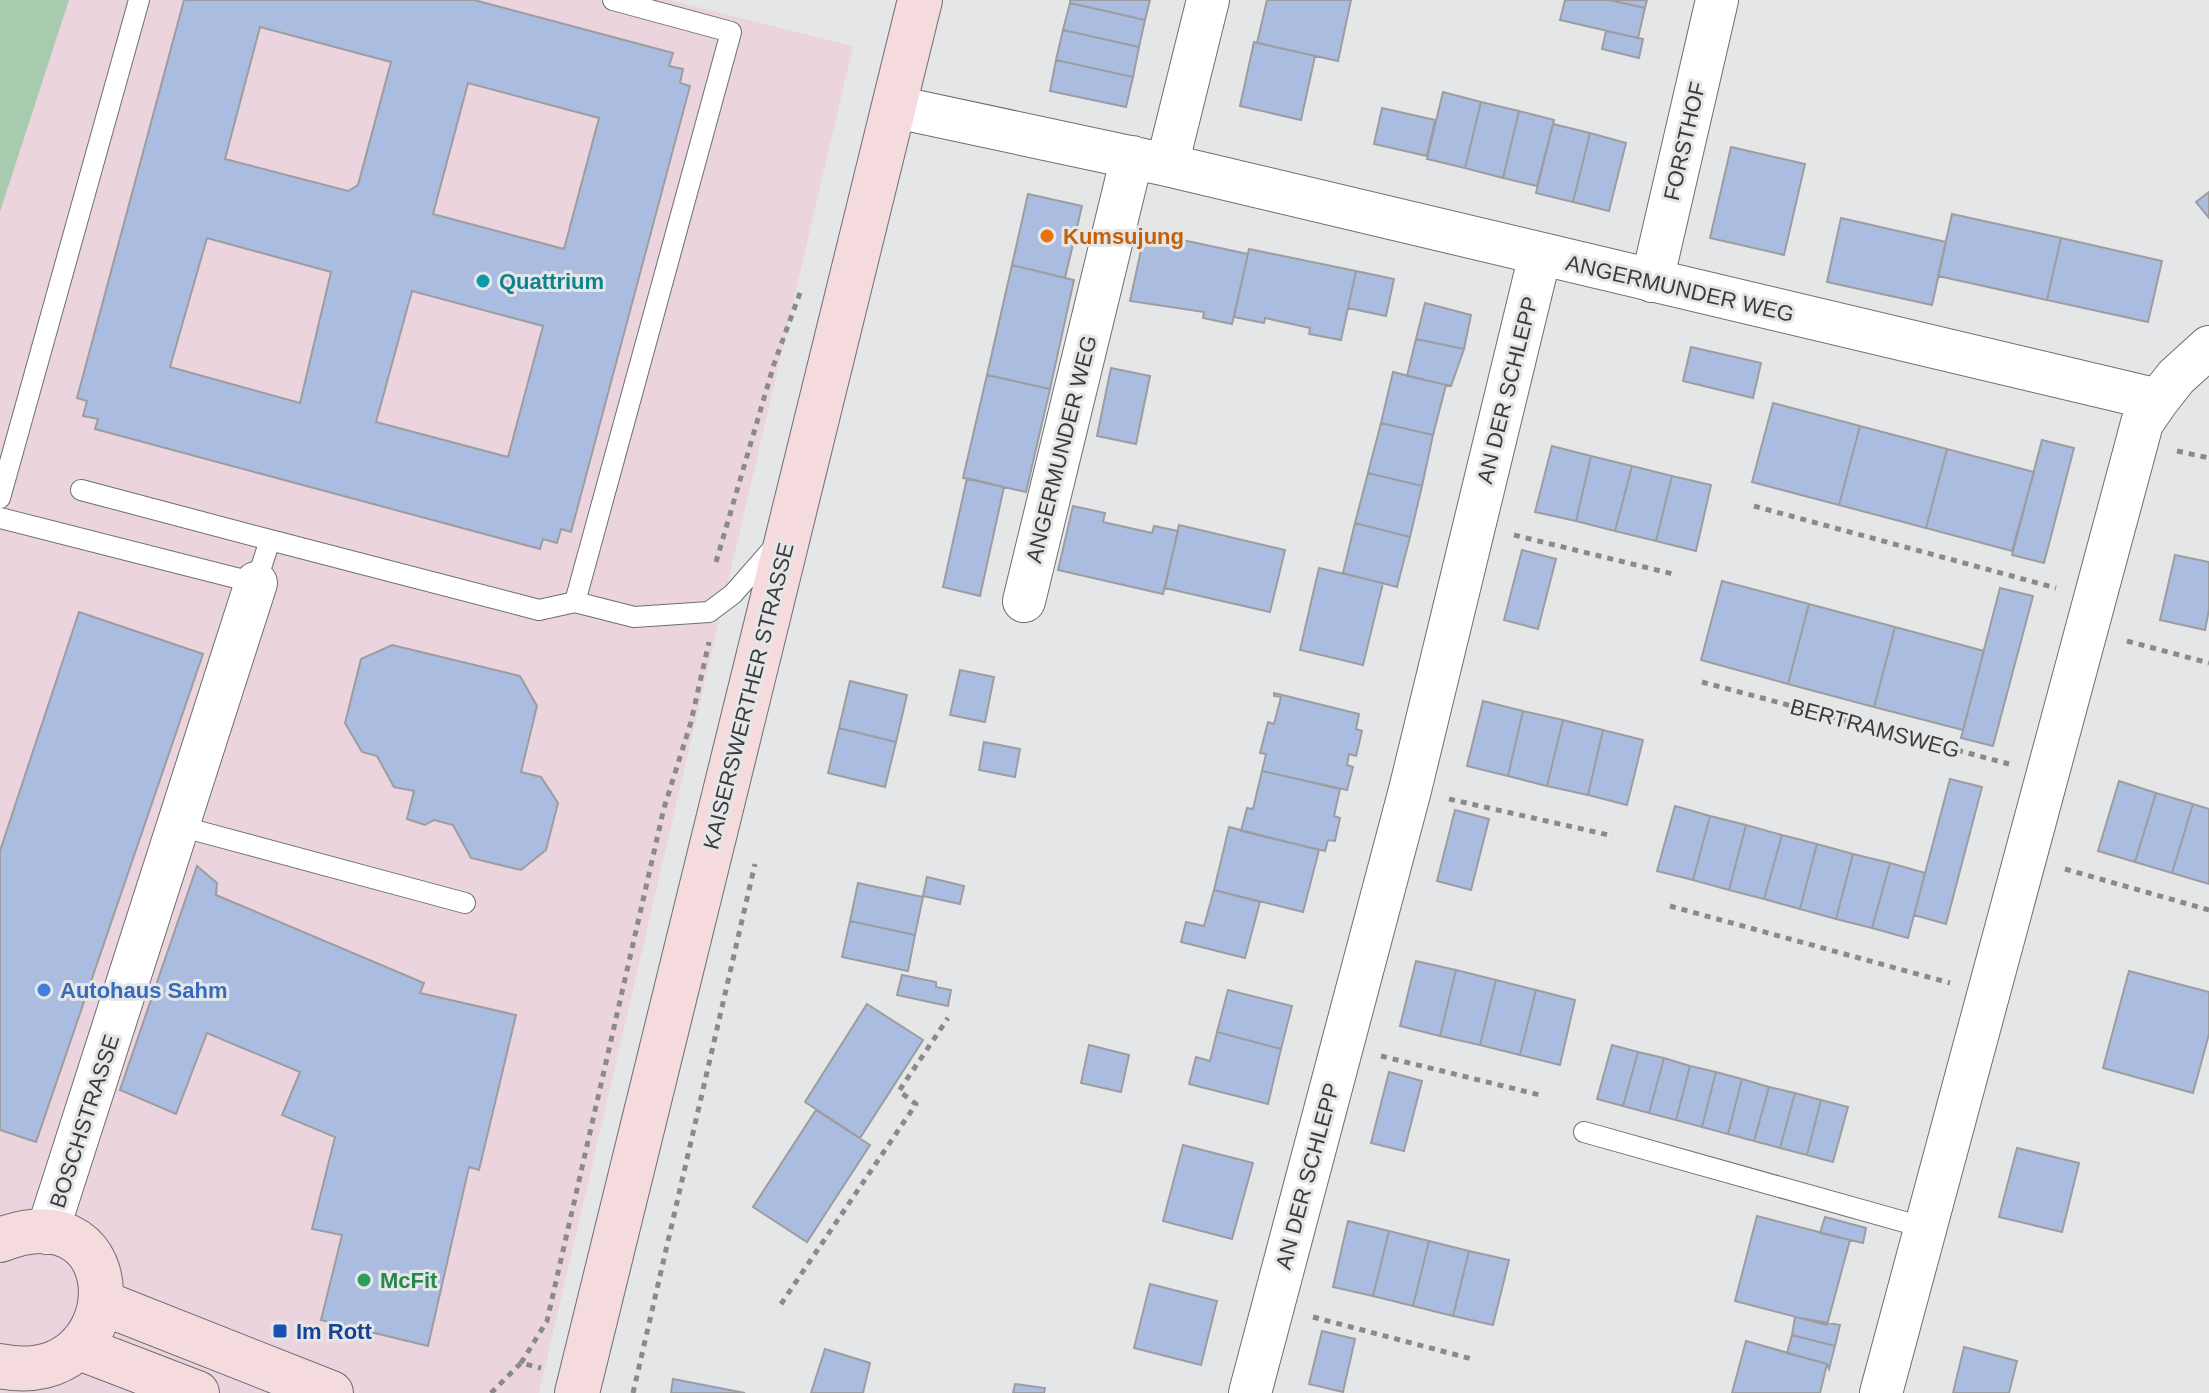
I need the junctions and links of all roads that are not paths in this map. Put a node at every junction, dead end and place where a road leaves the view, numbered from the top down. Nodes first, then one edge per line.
1 (139, 0) edge
2 (613, 0) edge
3 (920, 0) edge
4 (1208, 0) edge
5 (1717, 0) edge
6 (896, 107) junction
7 (1149, 161) junction
8 (1540, 255) junction
9 (1652, 281) junction
10 (2209, 347) edge
11 (2158, 400) junction
12 (81, 490) dead end
13 (0, 498) edge
14 (0, 518) edge
15 (793, 518) junction
16 (270, 540) junction
17 (256, 583) junction
18 (1024, 601) dead end
19 (575, 602) junction
20 (179, 826) junction
21 (465, 903) dead end
22 (1584, 1132) dead end
23 (1926, 1228) junction
24 (47, 1233) junction
25 (0, 1240) edge
26 (103, 1303) junction
27 (85, 1350) junction
28 (0, 1368) edge
29 (561, 1381) edge
30 (197, 1393) edge
31 (331, 1393) edge
32 (1250, 1393) edge
33 (1881, 1393) edge

1 - 13 lane
2 - 19 lane
3 - 6 main road, KAISERSWERTHER STRASSE
4 - 7 street
5 - 9 street, FORSTHOF
6 - 7 street, ANGERMUNDER WEG
6 - 15 main road, KAISERSWERTHER STRASSE
7 - 8 street, ANGERMUNDER WEG
7 - 18 street, ANGERMUNDER WEG
8 - 9 street, ANGERMUNDER WEG
8 - 32 street, AN DER SCHLEPP
9 - 11 street, ANGERMUNDER WEG
10 - 11 street
11 - 23 street
12 - 16 lane
14 - 17 lane
15 - 19 lane
15 - 29 main road, KAISERSWERTHER STRASSE
16 - 17 lane
16 - 19 lane
17 - 20 street, BOSCHSTRASSE
20 - 21 lane
20 - 24 street, BOSCHSTRASSE
22 - 23 lane
23 - 33 street
24 - 25 main road
24 - 26 main road
26 - 27 main road
26 - 31 main road
27 - 28 main road
27 - 30 main road

